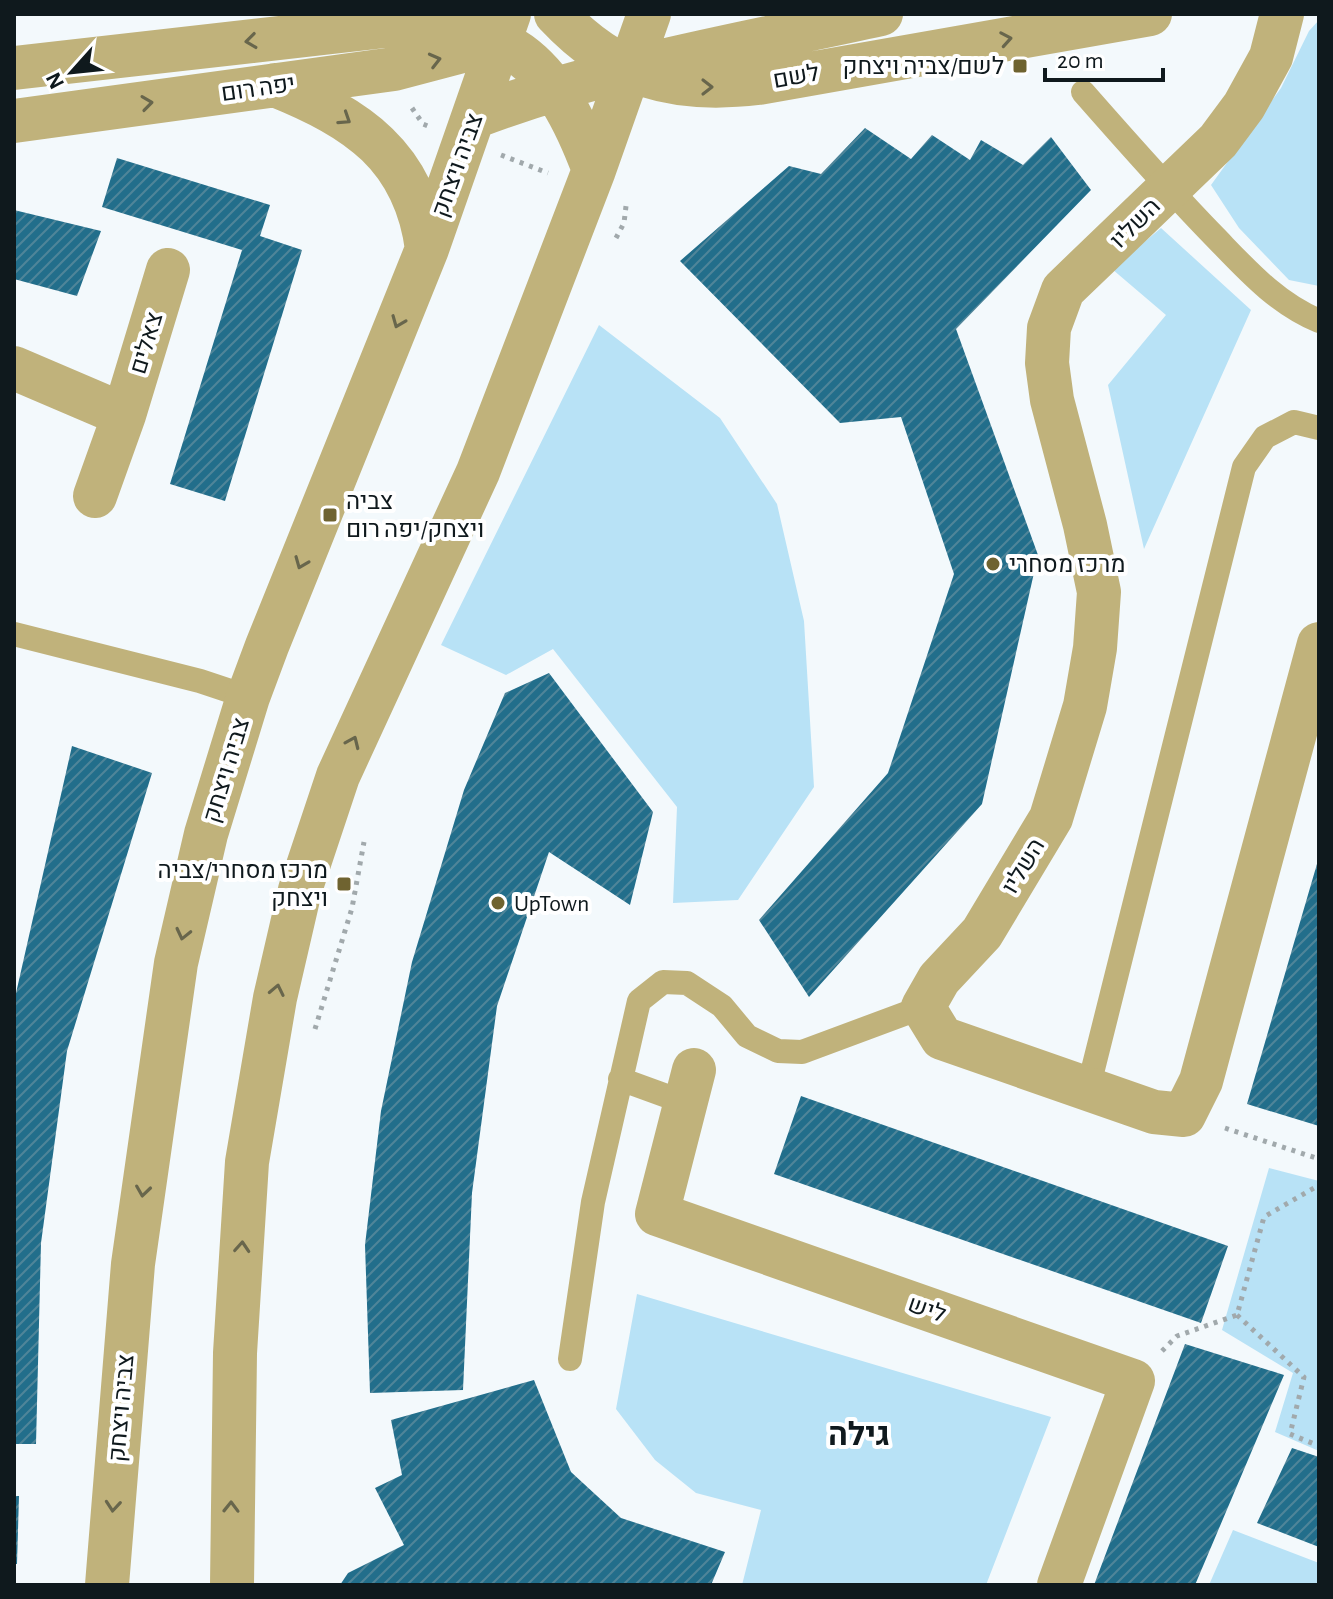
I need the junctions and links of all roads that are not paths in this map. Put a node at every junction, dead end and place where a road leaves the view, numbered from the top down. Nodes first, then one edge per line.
1 (649, 14) edge
2 (881, 14) edge
3 (1150, 14) edge
4 (1282, 14) edge
5 (559, 15) edge
6 (344, 23) edge
7 (504, 28) edge
8 (14, 68) edge
9 (632, 69) junction
10 (275, 85) junction
11 (555, 89) junction
12 (1083, 92) dead end
13 (14, 121) edge
14 (470, 129) junction
15 (591, 180) junction
16 (1169, 190) junction
17 (427, 249) junction
18 (168, 270) dead end
19 (1319, 321) edge
20 (14, 368) edge
21 (124, 415) junction
22 (1319, 428) edge
23 (95, 496) dead end
24 (14, 634) edge
25 (1319, 644) edge
26 (248, 697) junction
27 (923, 1007) junction
28 (620, 1079) junction
29 (690, 1086) joint
30 (1088, 1089) junction
31 (570, 1359) dead end
32 (107, 1585) edge
33 (232, 1585) edge
34 (1059, 1585) edge

1 - 9 street
2 - 9 street, לשם
9 -> 3 street, לשם
4 - 16 street, השליו
5 - 7 street, יפה רום
5 - 9 street, לשם
6 - 7 street, יפה רום
6 -> 8 street, יפה רום
10 -> 7 street, יפה רום
7 - 11 street, יפה רום
7 - 14 street, צביה ויצחק
9 - 11 street, לשם
9 - 15 street
13 -> 10 street, יפה רום
10 -> 17 street
11 - 14 street, לשם
11 - 15 street, יפה רום
12 - 16 lane
14 - 17 street, צביה ויצחק
33 -> 15 street
16 - 19 lane
16 - 27 street, השליו
17 -> 26 street, צביה ויצחק
18 - 21 street, צאלים
20 - 21 street
21 - 23 street, צאלים
22 - 30 lane
24 - 26 lane
25 - 30 street
26 -> 32 street, צביה ויצחק
27 - 28 lane
27 - 30 street
28 - 29 lane
28 - 31 lane
29 - 34 street, ליש

